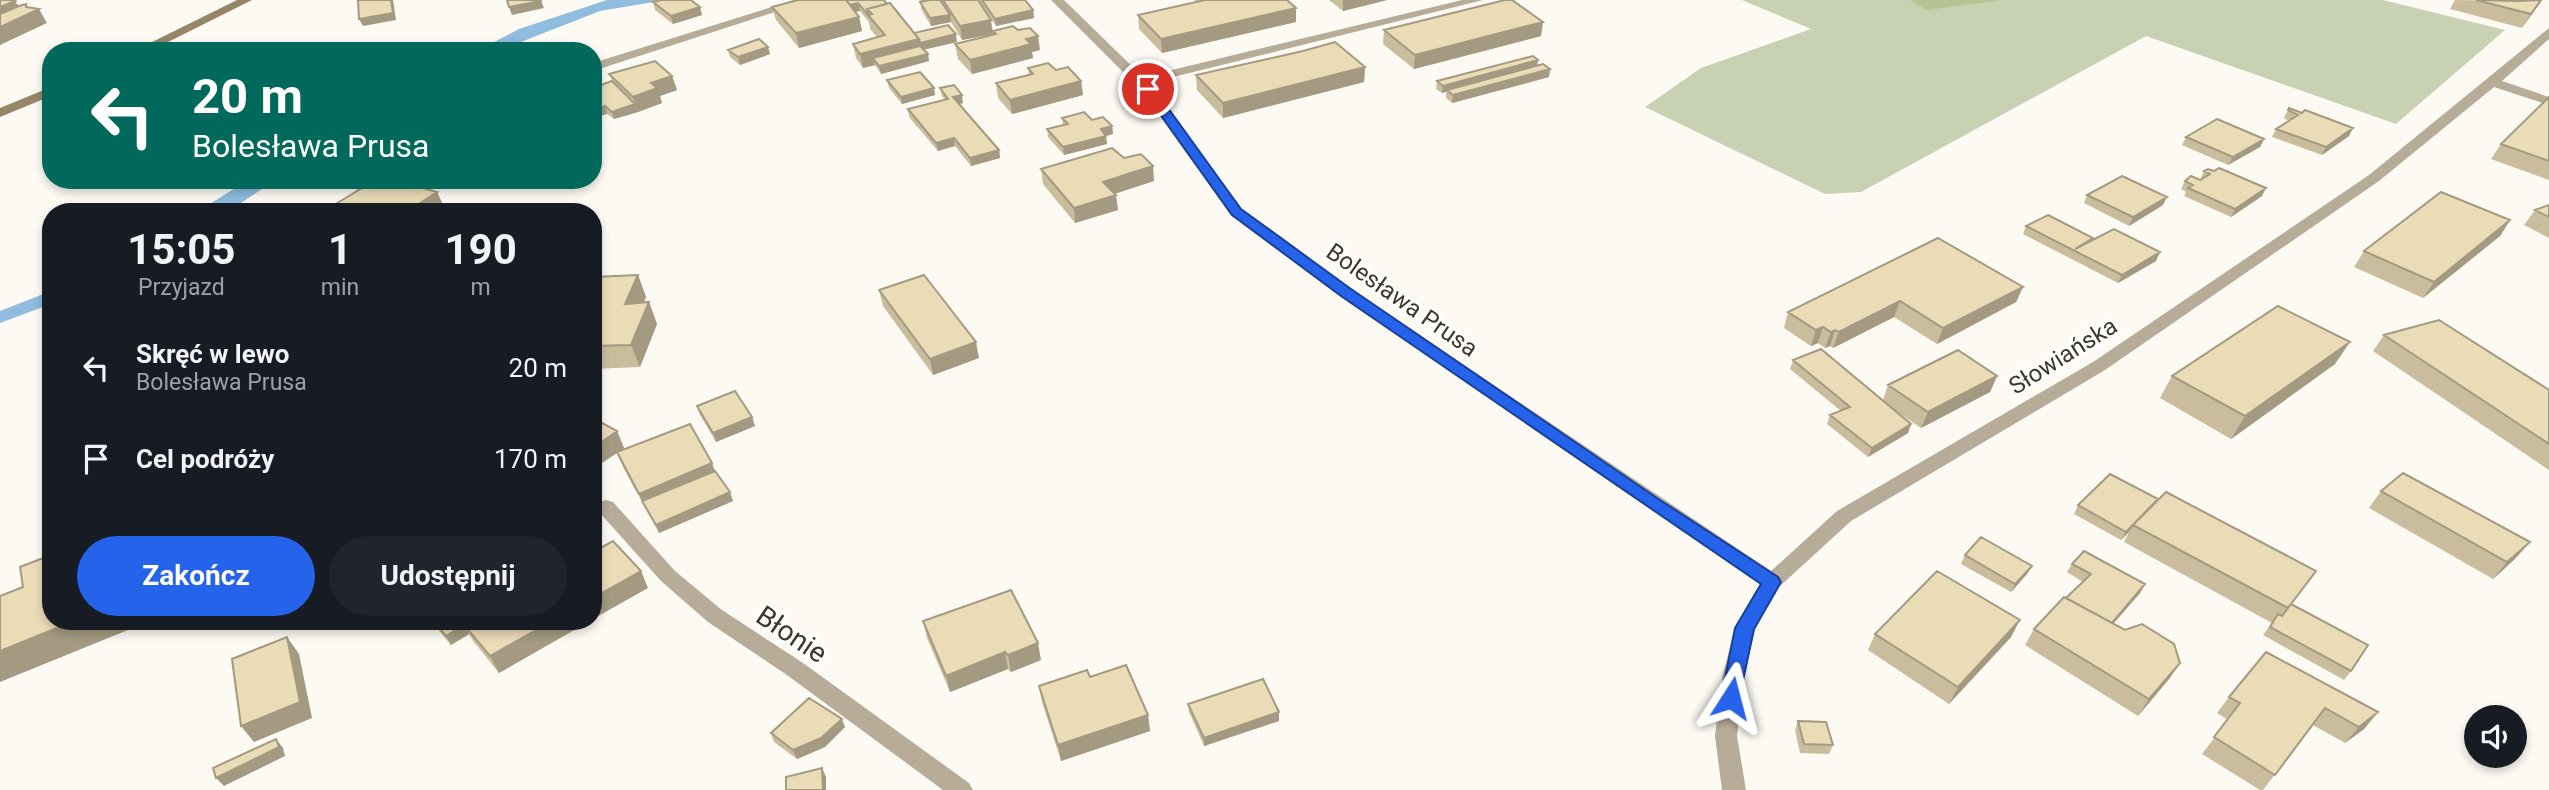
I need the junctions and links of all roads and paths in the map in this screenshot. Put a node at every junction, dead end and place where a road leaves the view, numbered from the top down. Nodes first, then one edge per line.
1 (246, 0) edge
2 (806, 0) edge
3 (1057, 0) edge
4 (1477, 0) edge
5 (2549, 32) edge
6 (159, 42) edge
7 (602, 64) edge
8 (1141, 81) junction
9 (2493, 82) junction
10 (42, 95) edge
11 (2549, 101) edge
12 (0, 113) edge
13 (606, 508) dead end
14 (1772, 582) junction
15 (961, 790) edge
16 (1734, 790) edge

1 - 6 main road
2 - 7 street
3 - 8 street, Bolesława Prusa
4 - 8 street
5 - 9 street, Słowiańska
8 - 14 street, Bolesława Prusa
9 - 11 street
9 - 14 street, Słowiańska
10 - 12 main road
13 - 15 street, Błonie
14 - 16 street, Słowiańska

